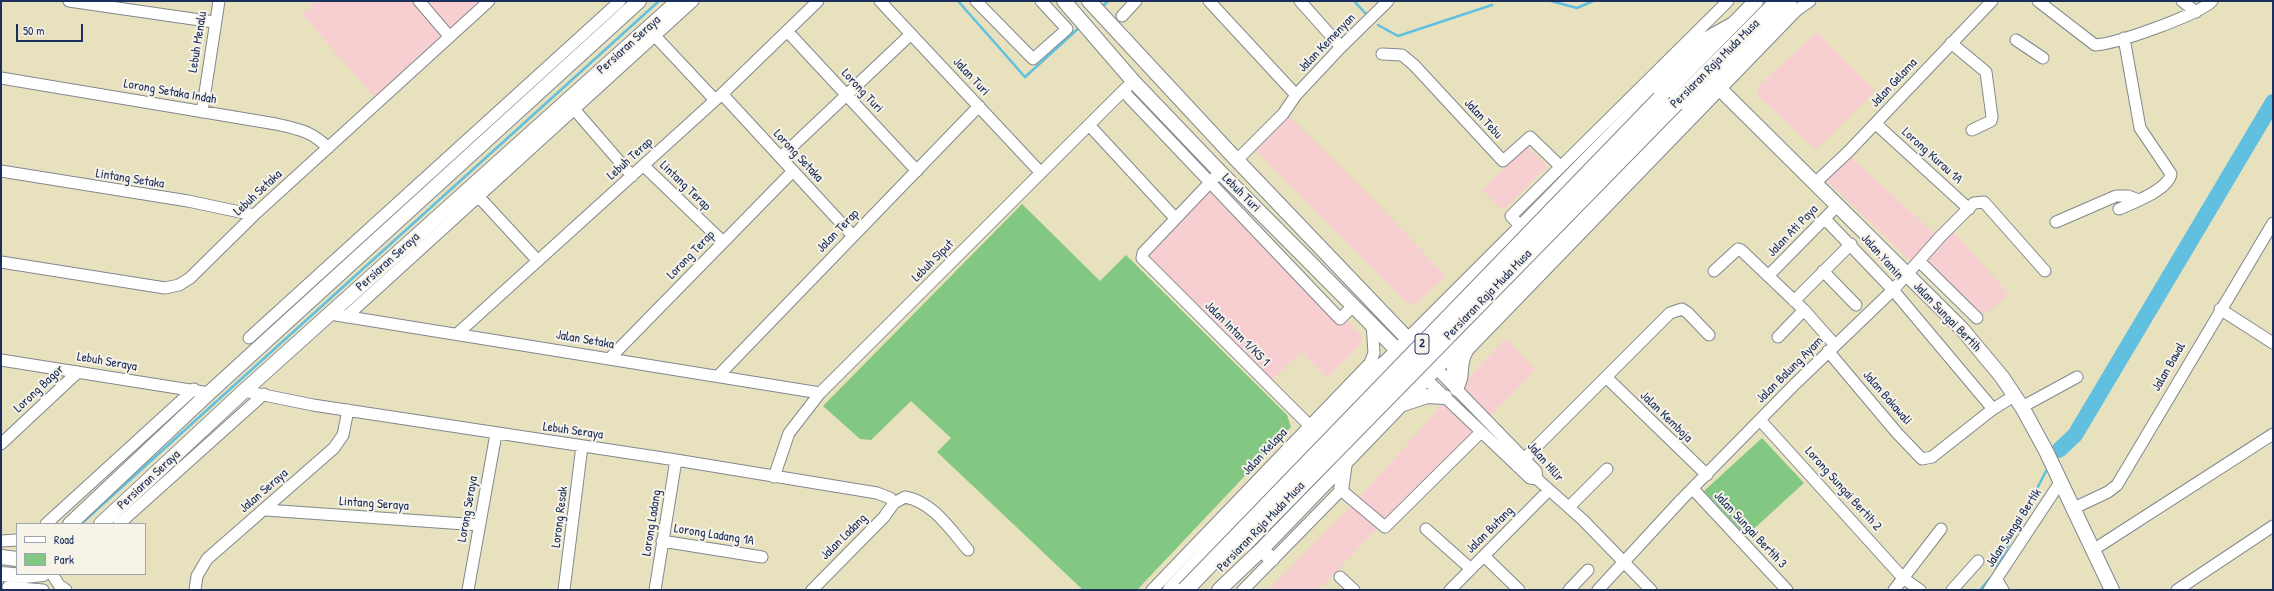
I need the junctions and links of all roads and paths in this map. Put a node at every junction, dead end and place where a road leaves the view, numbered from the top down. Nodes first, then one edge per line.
1 (69, 1) edge
2 (219, 1) edge
3 (418, 1) edge
4 (489, 1) edge
5 (639, 1) edge
6 (678, 1) edge
7 (693, 1) edge
8 (818, 1) edge
9 (880, 1) edge
10 (976, 1) edge
11 (1040, 1) edge
12 (1064, 1) edge
13 (1136, 1) edge
14 (1300, 1) edge
15 (1388, 1) edge
16 (1728, 1) edge
17 (1756, 1) edge
18 (1777, 1) edge
19 (1790, 1) edge
20 (1810, 1) edge
21 (1992, 1) edge
22 (2038, 1) edge
23 (2182, 1) edge
24 (2212, 1) edge
25 (1213, 2) edge
26 (622, 4) edge
27 (1096, 8) edge
28 (2196, 12) junction
29 (1122, 16) dead end
30 (214, 22) junction
31 (1734, 23) junction
32 (787, 32) junction
33 (911, 34) junction
34 (449, 36) junction
35 (655, 36) junction
36 (2124, 38) junction
37 (2016, 40) dead end
38 (1950, 43) junction
39 (1341, 47) junction
40 (1382, 54) dead end
41 (2043, 58) dead end
42 (1, 78) edge
43 (1133, 81) junction
44 (1720, 89) junction
45 (1123, 91) junction
46 (846, 95) junction
47 (1296, 95) junction
48 (719, 97) junction
49 (1660, 99) joint
50 (1676, 103) joint
51 (979, 106) junction
52 (574, 109) junction
53 (202, 112) junction
54 (1614, 113) junction
55 (1876, 124) junction
56 (1089, 125) junction
57 (1619, 127) junction
58 (1972, 130) dead end
59 (1191, 141) junction
60 (328, 148) junction
61 (781, 157) junction
62 (1234, 157) junction
63 (644, 166) junction
64 (1560, 166) junction
65 (917, 170) junction
66 (1, 171) edge
67 (793, 171) junction
68 (1220, 172) junction
69 (1040, 173) junction
70 (632, 176) junction
71 (1209, 183) junction
72 (1815, 184) junction
73 (478, 196) junction
74 (2139, 200) junction
75 (1610, 202) junction
76 (1837, 206) junction
77 (1968, 209) junction
78 (2119, 209) dead end
79 (254, 214) junction
80 (1175, 218) junction
81 (1825, 219) junction
82 (2056, 222) dead end
83 (2273, 223) edge
84 (1522, 227) junction
85 (1565, 235) junction
86 (853, 236) junction
87 (2269, 238) edge
88 (723, 242) junction
89 (1851, 244) junction
90 (538, 261) junction
91 (1918, 261) junction
92 (1, 262) edge
93 (1714, 271) dead end
94 (1823, 271) junction
95 (2046, 271) dead end
96 (1907, 275) junction
97 (1768, 276) junction
98 (1892, 290) junction
99 (1794, 301) junction
100 (1447, 302) junction
101 (1354, 305) junction
102 (1856, 305) dead end
103 (2220, 309) junction
104 (1804, 310) junction
105 (330, 314) junction
106 (346, 317) junction
107 (1430, 318) junction
108 (1977, 318) dead end
109 (1388, 320) junction
110 (1372, 323) junction
111 (1474, 327) junction
112 (457, 334) junction
113 (1382, 334) junction
114 (1709, 335) dead end
115 (1778, 337) dead end
116 (249, 338) dead end
117 (1408, 340) junction
118 (1459, 342) junction
119 (2273, 343) edge
120 (1832, 348) junction
121 (1398, 350) junction
122 (609, 359) junction
123 (1, 360) edge
124 (1383, 366) junction
125 (1435, 367) junction
126 (78, 372) junction
127 (718, 376) junction
128 (2077, 376) dead end
129 (1425, 378) junction
130 (1607, 378) junction
131 (194, 389) junction
132 (244, 391) junction
133 (209, 392) junction
134 (1451, 393) junction
135 (264, 394) junction
136 (820, 394) junction
137 (1345, 397) junction
138 (2018, 402) junction
139 (1400, 405) junction
140 (1992, 408) junction
141 (348, 410) junction
142 (1760, 420) junction
143 (1309, 425) junction
144 (1375, 432) junction
145 (1481, 432) junction
146 (496, 434) junction
147 (2273, 434) edge
148 (1, 444) edge
149 (582, 446) junction
150 (676, 460) junction
151 (1346, 462) junction
152 (1521, 462) junction
153 (1608, 469) dead end
154 (1273, 473) junction
155 (1707, 476) junction
156 (774, 477) junction
157 (2061, 481) junction
158 (1693, 489) junction
159 (1341, 490) junction
160 (1549, 490) junction
161 (894, 503) junction
162 (1569, 507) junction
163 (2074, 508) junction
164 (266, 510) junction
165 (47, 523) edge
166 (71, 523) edge
167 (102, 523) edge
168 (120, 523) edge
169 (479, 525) junction
170 (2273, 526) edge
171 (1426, 529) dead end
172 (1941, 530) dead end
173 (16, 540) edge
174 (1, 541) edge
175 (662, 541) junction
176 (968, 550) dead end
177 (1261, 550) junction
178 (2093, 550) junction
179 (1484, 556) junction
180 (1, 557) edge
181 (762, 557) dead end
182 (16, 559) edge
183 (1272, 559) junction
184 (1624, 561) junction
185 (1978, 561) dead end
186 (1471, 569) junction
187 (1588, 570) dead end
188 (34, 575) edge
189 (57, 576) edge
190 (1340, 576) dead end
191 (1903, 578) junction
192 (6, 579) edge
193 (1997, 580) junction
194 (43, 590) edge
195 (66, 590) edge
196 (195, 590) edge
197 (468, 590) edge
198 (564, 590) edge
199 (655, 590) edge
200 (812, 590) edge
201 (1152, 590) edge
202 (1171, 590) edge
203 (1185, 590) edge
204 (1200, 590) edge
205 (1220, 590) edge
206 (1242, 590) edge
207 (1354, 590) edge
208 (1450, 590) edge
209 (1519, 590) edge
210 (1569, 590) edge
211 (1598, 590) edge
212 (1651, 590) edge
213 (1787, 590) edge
214 (1894, 590) edge
215 (1920, 590) edge
216 (1952, 590) edge
217 (1989, 590) edge
218 (2004, 590) edge
219 (2112, 590) edge
220 (2177, 590) edge

1 - 30 street
2 - 30 street, Lebuh Menalu
3 - 34 street
4 - 34 street, Lebuh Setaka
5 - 26 main road, Persiaran Seraya
6 - 105 main road, Persiaran Seraya
7 - 35 street
8 - 32 street, Lebuh Terap
9 - 33 street, Jalan Turi
10 - 11 street
12 - 43 main road, Lebuh Turi
13 - 29 street
14 - 39 street
15 - 39 street, Jalan Kemenyan
16 - 54 street
17 - 31 main road, Persiaran Raja Muda Musa / 2
18 - 50 main road, Persiaran Raja Muda Musa / 2
19 - 85 main road
20 - 44 street
21 - 38 street, Jalan Gelama
22 - 36 street
23 - 28 street
24 - 28 street
25 - 47 street
26 - 116 street, Persiaran Seraya
26 - 133 main road, Persiaran Seraya
27 - 62 main road, Lebuh Turi
28 - 36 street
30 - 53 street, Lebuh Menalu
31 - 49 main road, Persiaran Raja Muda Musa / 2
31 - 57 main road
32 - 46 street, Lorong Turi
32 - 48 street, Lebuh Terap
33 - 46 street
33 - 51 street, Jalan Turi
34 - 60 street, Lebuh Setaka
35 - 48 street, Lorong Setaka
35 - 52 street
36 - 74 street
37 - 41 street
38 - 55 street, Jalan Gelama
38 - 58 street
39 - 47 street, Jalan Kemenyan
40 - 64 street, Jalan Tebu
42 - 53 street, Lorong Setaka Indah
43 - 45 street, Lebuh Siput
43 - 59 main road, Lebuh Turi
44 - 72 main road, Jalan Sungai Bertih
44 - 75 street
45 - 56 street, Lebuh Siput
45 - 71 street, Lebuh Turi
46 - 61 street
46 - 65 street, Lorong Turi
47 - 62 street, Jalan Kemenyan
48 - 61 street, Lorong Setaka
48 - 63 street, Lebuh Terap
49 - 203 highway, Persiaran Raja Muda Musa / 2, bridge
50 - 204 highway, Persiaran Raja Muda Musa / 2, bridge
51 - 65 street, Jalan Terap
51 - 69 street, Jalan Turi
52 - 70 street
52 - 73 street
53 - 60 street, Lorong Setaka Indah
54 - 57 street
54 - 64 street
55 - 72 street, Jalan Gelama
55 - 77 street, Lorong Kurau 1A
56 - 69 street, Lebuh Siput
56 - 80 street
57 - 84 main road
59 - 62 main road
59 - 68 main road, Lebuh Turi
60 - 79 street, Lebuh Setaka
61 - 67 street, Lorong Setaka
62 - 109 main road, Lebuh Turi
63 - 70 street, Lebuh Terap
63 - 88 street, Lintang Terap
64 - 84 street
65 - 86 street, Jalan Terap
66 - 79 street, Lintang Setaka
67 - 86 street, Lorong Setaka
67 - 88 street, Lorong Terap
68 - 71 street
68 - 101 main road, Lebuh Turi
69 - 136 street, Lebuh Siput
70 - 90 street, Lebuh Terap
71 - 80 street
71 - 101 street, Lebuh Turi
72 - 76 main road, Jalan Sungai Bertih
73 - 90 street
73 - 106 street
74 - 78 street
74 - 82 street
75 - 85 main road
75 - 134 street
76 - 81 street, Jalan Ati Paya
76 - 96 main road, Jalan Sungai Bertih
77 - 91 street, Jalan Balung Ayam
77 - 95 street, Jalan Balung Ayam
79 - 92 street, Lebuh Setaka
80 - 143 street, Jalan Intan 1/KS 1
81 - 89 street, Jalan Yamin
81 - 97 street, Jalan Ati Paya
83 - 87 street, Jalan Bawal
84 - 100 main road
85 - 111 main road
86 - 127 street, Jalan Terap
87 - 103 street, Jalan Bawal
88 - 122 street, Lorong Terap
89 - 94 street
89 - 98 street, Jalan Yamin
90 - 112 street, Lebuh Terap
91 - 96 street, Jalan Balung Ayam
91 - 108 street
93 - 97 street, Jalan Bakawali
94 - 99 street
94 - 102 street
96 - 98 street, Jalan Balung Ayam
96 - 138 main road, Jalan Sungai Bertih
97 - 99 street, Jalan Bakawali
98 - 120 street, Jalan Balung Ayam
98 - 140 street, Jalan Yamin
99 - 104 street, Jalan Bakawali
100 - 107 main road
100 - 111 main road
101 - 110 main road, Lebuh Turi
103 - 119 street
103 - 163 street, Jalan Bawal
104 - 115 street
104 - 120 street, Jalan Bakawali
105 - 106 street, Jalan Setaka
105 - 132 main road, Persiaran Seraya
106 - 112 street, Jalan Setaka
107 - 109 main road
107 - 117 main road
109 - 117 main road, Lebuh Turi
110 - 113 main road, Lebuh Turi
110 - 137 street, Jalan Kelapa
111 - 118 main road
112 - 122 street, Jalan Setaka
113 - 121 main road, Lebuh Turi
113 - 124 main road
114 - 130 street
117 - 121 main road
117 - 125 main road, Lebuh Turi
118 - 125 main road
118 - 134 main road
120 - 140 street, Jalan Bakawali
120 - 142 street, Jalan Balung Ayam
121 - 124 main road
121 - 129 main road, Lebuh Turi
122 - 127 street, Jalan Setaka
123 - 126 street, Lebuh Seraya
124 - 137 highway
125 - 129 main road
125 - 134 street, Jalan Hilir
126 - 131 street, Lebuh Seraya
126 - 148 street, Lorong Bagor
127 - 136 street, Jalan Setaka
128 - 138 street
129 - 134 street, Jalan Hilir
129 - 139 main road
130 - 152 street
130 - 155 street, Jalan Kemboja
131 - 133 street, Lebuh Seraya
131 - 165 street
132 - 135 street, Lebuh Seraya
132 - 167 main road, Persiaran Seraya
133 - 166 main road, Persiaran Seraya
134 - 139 main road
134 - 145 street, Jalan Hilir
134 - 152 street, Jalan Hilir
135 - 141 street, Lebuh Seraya
135 - 168 street
136 - 156 street, Lebuh Siput
137 - 143 street, Jalan Kelapa
137 - 144 main road
137 - 154 highway
138 - 140 street
138 - 157 main road, Jalan Sungai Bertih
139 - 144 main road
141 - 146 street, Lebuh Seraya
141 - 164 street, Jalan Seraya
142 - 155 street, Jalan Balung Ayam
142 - 191 street, Lorong Sungai Bertih 2
143 - 154 street, Jalan Kelapa
144 - 151 main road
145 - 152 street, Jalan Hilir
145 - 159 street
146 - 149 street, Lebuh Seraya
146 - 169 street, Lorong Seraya
147 - 178 street
149 - 150 street, Lebuh Seraya
149 - 198 street, Lorong Resak
150 - 156 street, Lebuh Seraya
150 - 175 street, Lorong Ladang
151 - 159 main road
151 - 177 main road
152 - 160 street, Jalan Hilir
153 - 162 street
154 - 201 street, Jalan Kelapa
154 - 202 highway
155 - 158 street, Jalan Balung Ayam
156 - 161 street, Lebuh Seraya
157 - 163 main road, Jalan Sungai Bertih
157 - 193 street, Jalan Sungai Bertik
158 - 184 street, Jalan Balung Ayam
158 - 213 street, Jalan Sungai Bertih 3
159 - 183 street
160 - 162 street, Jalan Hilir
160 - 179 street, Jalan Butang
161 - 176 street
161 - 200 street, Jalan Ladang
162 - 184 street, Jalan Hilir
163 - 178 main road, Jalan Sungai Bertih
164 - 169 street, Lintang Seraya
164 - 196 street, Jalan Seraya
169 - 197 street, Lorong Seraya
170 - 220 street
171 - 186 street
172 - 191 street
173 - 174 street
175 - 181 street, Lorong Ladang 1A
175 - 199 street, Lorong Ladang
177 - 183 main road
177 - 205 main road
178 - 219 main road, Jalan Sungai Bertih
179 - 186 street, Jalan Butang
179 - 209 street
180 - 182 main road
183 - 206 street
184 - 211 street, Jalan Balung Ayam
184 - 212 street, Jalan Hilir
185 - 216 street
186 - 208 street, Jalan Butang
187 - 210 street
188 - 192 main road
189 - 195 street
190 - 207 street
191 - 214 street
191 - 215 street, Lorong Sungai Bertih 2
192 - 194 street
193 - 217 street, Jalan Sungai Bertik
193 - 218 street

